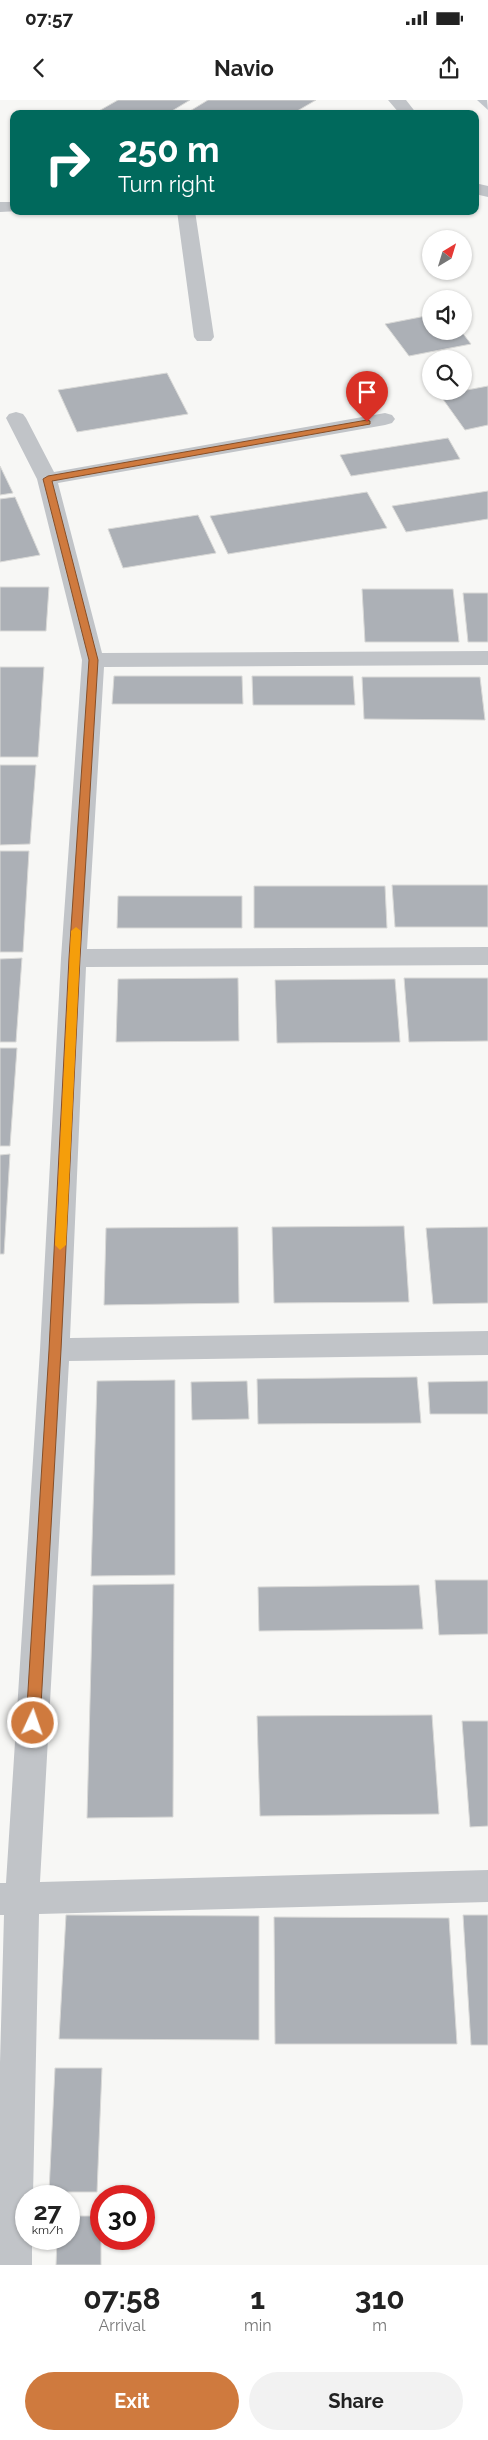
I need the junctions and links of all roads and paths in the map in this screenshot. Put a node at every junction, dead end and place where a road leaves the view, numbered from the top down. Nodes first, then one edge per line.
1 (397, 100) edge
2 (406, 110) edge
3 (187, 215) edge
4 (204, 337) dead end
5 (16, 418) dead end
6 (385, 419) dead end
7 (48, 479) junction
8 (488, 658) edge
9 (93, 660) junction
10 (488, 956) edge
11 (74, 958) junction
12 (488, 1343) edge
13 (55, 1350) junction
14 (488, 1886) edge
15 (11, 1899) edge
16 (7, 2182) edge
17 (13, 2265) edge

1 - 2 street
3 - 4 street
5 - 7 street
6 - 7 street
7 - 9 street
8 - 9 street
9 - 11 street
10 - 11 street
11 - 13 street
12 - 13 street
13 - 15 street
14 - 15 street
15 - 16 street
16 - 17 street

